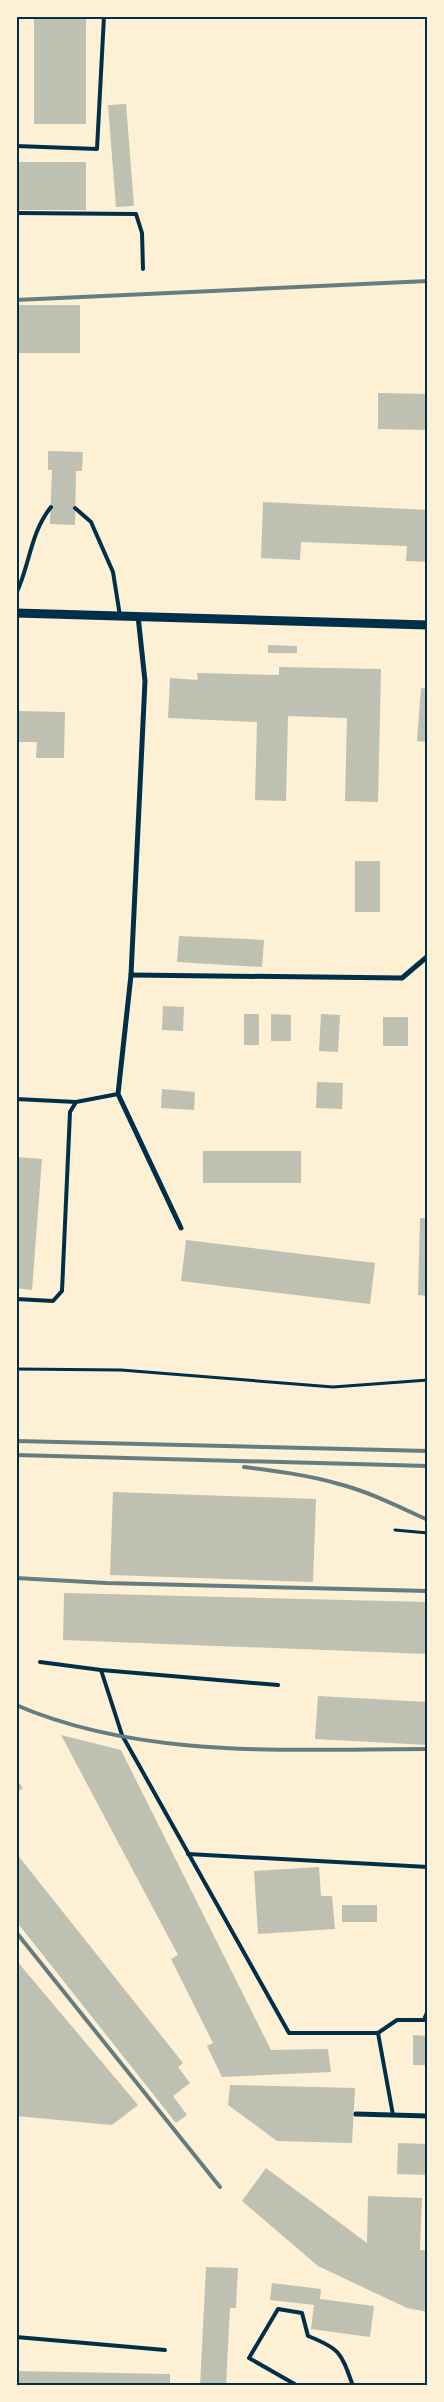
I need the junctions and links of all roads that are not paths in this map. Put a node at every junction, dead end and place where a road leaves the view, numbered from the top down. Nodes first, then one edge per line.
1 (104, 16) edge
2 (16, 146) edge
3 (16, 213) edge
4 (143, 269) dead end
5 (51, 507) dead end
6 (75, 508) dead end
7 (16, 594) edge
8 (16, 613) edge
9 (120, 616) junction
10 (138, 616) junction
11 (428, 625) edge
12 (428, 956) edge
13 (131, 975) junction
14 (118, 1094) junction
15 (16, 1098) edge
16 (76, 1102) junction
17 (181, 1228) dead end
18 (16, 1299) edge
19 (40, 1662) dead end
20 (101, 1670) junction
21 (278, 1685) dead end
22 (188, 1854) junction
23 (428, 1866) edge
24 (428, 2010) edge
25 (378, 2033) junction
26 (356, 2114) dead end
27 (394, 2115) junction
28 (428, 2116) edge
29 (16, 2337) edge
30 (165, 2350) dead end
31 (298, 2386) edge
32 (353, 2386) edge

1 - 2 lane
3 - 4 lane
5 - 7 lane
6 - 9 lane
8 - 9 street
9 - 10 street
10 - 11 street
10 - 13 street
12 - 13 street
13 - 14 street
14 - 16 lane
14 - 17 street
15 - 16 lane
16 - 18 lane
19 - 20 lane
20 - 21 lane
20 - 22 lane
22 - 23 lane
22 - 25 lane
24 - 25 lane
25 - 27 lane
26 - 27 street
27 - 28 street
29 - 30 lane
31 - 32 lane

